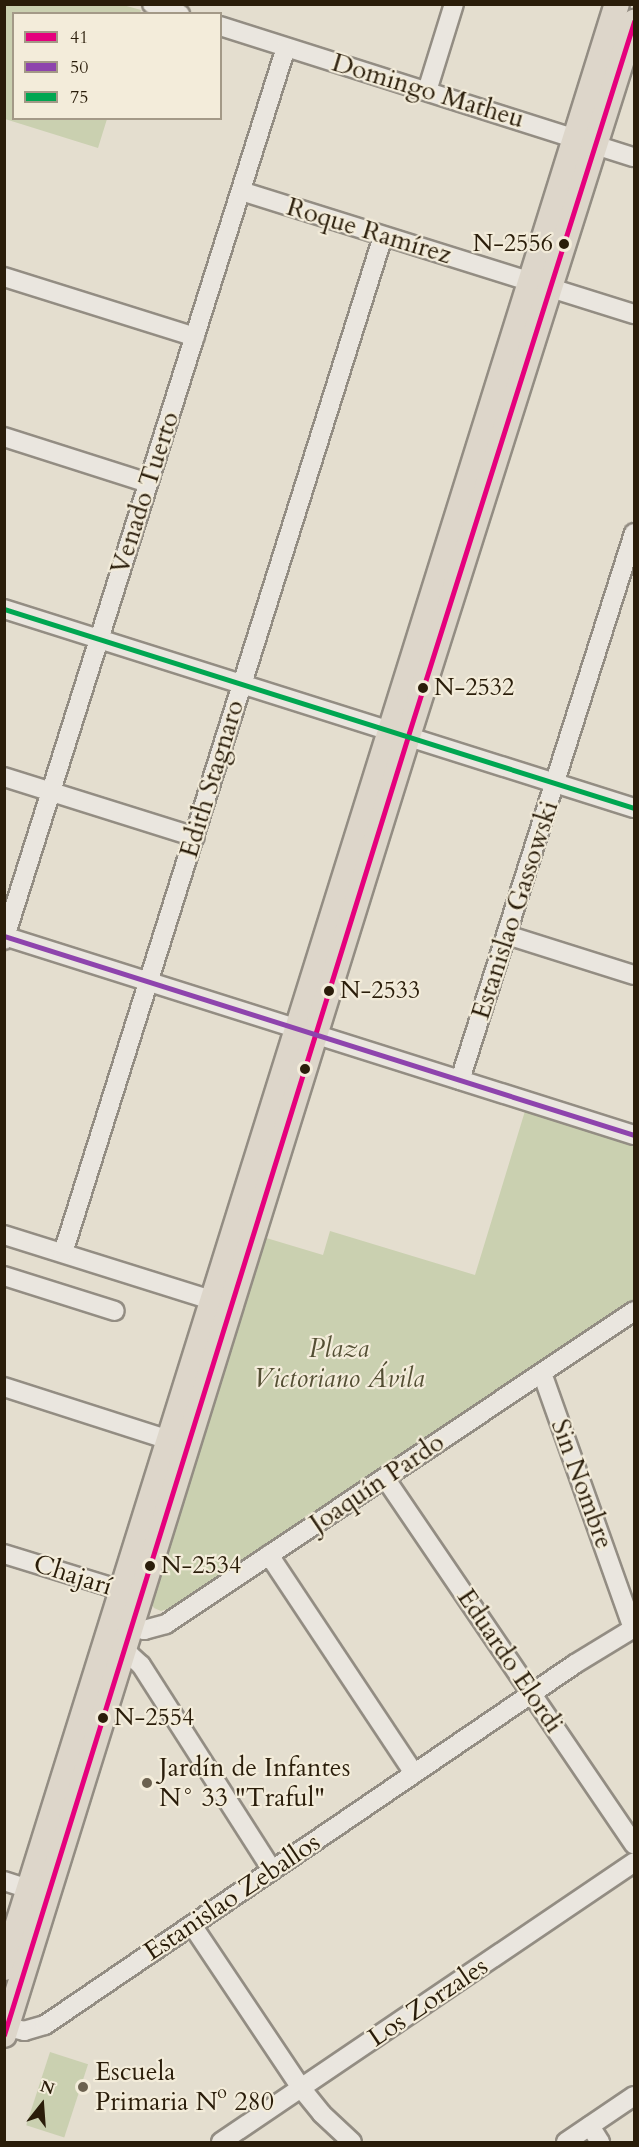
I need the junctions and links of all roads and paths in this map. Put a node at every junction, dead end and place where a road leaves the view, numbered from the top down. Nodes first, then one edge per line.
1 (152, 4) edge
2 (454, 4) edge
3 (617, 4) edge
4 (174, 12) edge
5 (634, 22) edge
6 (222, 27) edge
7 (286, 47) junction
8 (427, 91) junction
9 (586, 141) junction
10 (634, 157) edge
11 (240, 191) junction
12 (383, 236) junction
13 (4, 277) edge
14 (541, 285) junction
15 (634, 314) edge
16 (195, 337) junction
17 (4, 437) edge
18 (148, 483) junction
19 (634, 534) edge
20 (4, 609) edge
21 (99, 639) junction
22 (242, 684) junction
23 (400, 734) junction
24 (4, 777) edge
25 (555, 783) junction
26 (51, 792) junction
27 (634, 808) edge
28 (195, 837) junction
29 (507, 935) junction
30 (5, 938) edge
31 (634, 975) edge
32 (148, 981) junction
33 (307, 1031) junction
34 (460, 1080) junction
35 (634, 1135) edge
36 (4, 1235) edge
37 (63, 1253) junction
38 (4, 1276) edge
39 (222, 1303) junction
40 (115, 1311) dead end
41 (634, 1311) edge
42 (542, 1373) junction
43 (4, 1387) edge
44 (170, 1440) junction
45 (385, 1478) junction
46 (4, 1554) edge
47 (269, 1555) junction
48 (132, 1594) junction
49 (122, 1625) junction
50 (634, 1629) edge
51 (114, 1650) junction
52 (531, 1693) junction
53 (414, 1773) junction
54 (634, 1844) edge
55 (634, 1862) edge
56 (272, 1870) junction
57 (4, 1881) edge
58 (29, 1889) junction
59 (192, 1925) junction
60 (4, 1968) edge
61 (5, 2029) edge
62 (301, 2088) junction
63 (634, 2096) edge
64 (590, 2126) junction
65 (221, 2142) edge
66 (352, 2142) edge
67 (566, 2142) edge
68 (600, 2142) edge

1 - 4 street
2 - 8 street
3 - 9 main road
5 - 9 main road
6 - 7 street, Domingo Matheu
7 - 8 street, Domingo Matheu
7 - 11 street, Venado Tuerto
8 - 9 street, Domingo Matheu
9 - 10 street, Domingo Matheu
9 - 14 main road
11 - 12 street, Roque Ramírez
11 - 16 street, Venado Tuerto
12 - 14 street, Roque Ramírez
12 - 22 street, Edith Stagnaro
13 - 16 street
14 - 15 street, Roque Ramírez
14 - 23 main road
16 - 18 street, Venado Tuerto
17 - 18 street
18 - 21 street, Venado Tuerto
19 - 25 street, Estanislao Gassowski
20 - 21 street
21 - 22 street
21 - 26 street, Venado Tuerto
22 - 23 street
22 - 28 street, Edith Stagnaro
23 - 25 street
23 - 33 main road
24 - 26 street
25 - 27 street
25 - 29 street, Estanislao Gassowski
26 - 28 street
26 - 30 street, Venado Tuerto
28 - 32 street, Edith Stagnaro
29 - 31 street
29 - 34 street, Estanislao Gassowski
30 - 32 street
32 - 33 street
32 - 37 street, Edith Stagnaro
33 - 34 street
33 - 39 main road
34 - 35 street
36 - 37 street
37 - 39 street
38 - 40 street
39 - 44 main road
39 - 48 main road
41 - 42 street, Joaquín Pardo
42 - 45 street, Joaquín Pardo
42 - 50 street, Sin Nombre
43 - 44 street
44 - 48 main road
45 - 47 street, Joaquín Pardo
45 - 52 street, Eduardo Elordi
46 - 48 street, Chajarí
47 - 49 street, Joaquín Pardo
47 - 53 street
48 - 49 main road
49 - 51 main road
50 - 52 street, Estanislao Zeballos
51 - 56 street
51 - 58 main road
51 - 61 main road
52 - 53 street, Estanislao Zeballos
52 - 54 street, Eduardo Elordi
53 - 56 street, Estanislao Zeballos
55 - 62 street, Los Zorzales
56 - 59 street, Estanislao Zeballos
57 - 58 street
58 - 60 main road
59 - 61 street, Estanislao Zeballos
59 - 62 street
62 - 65 street, Los Zorzales
62 - 66 street
63 - 64 street
64 - 67 street
64 - 68 street

